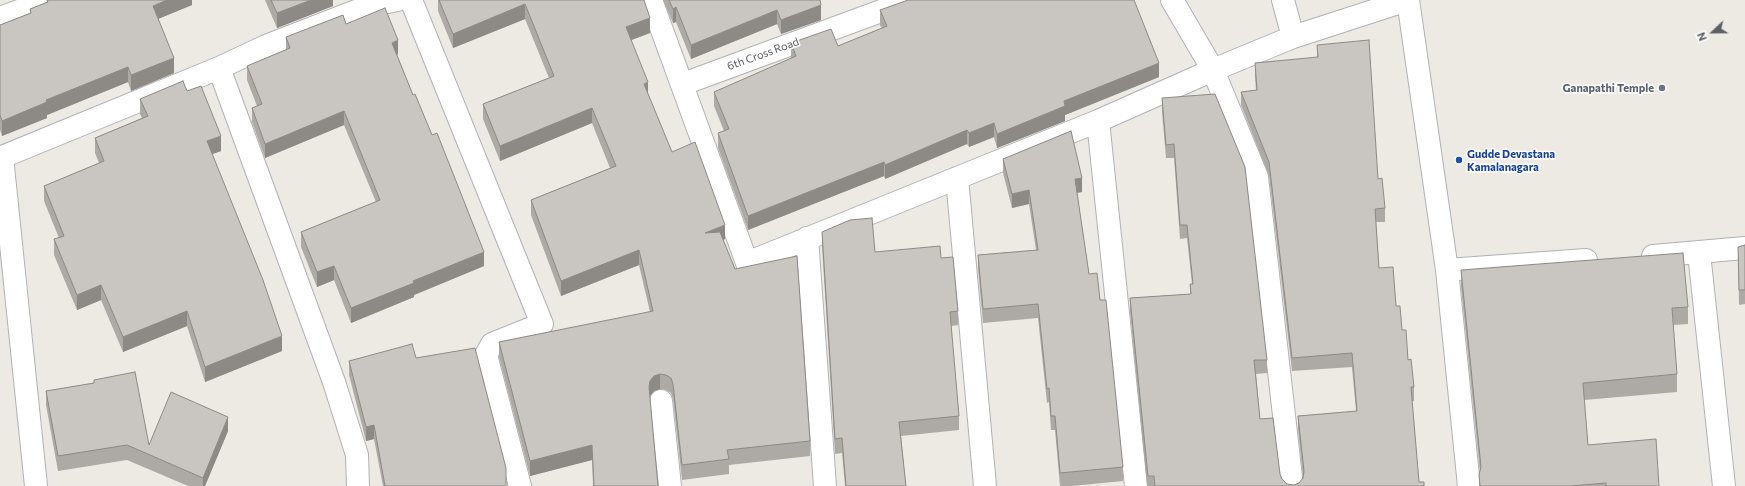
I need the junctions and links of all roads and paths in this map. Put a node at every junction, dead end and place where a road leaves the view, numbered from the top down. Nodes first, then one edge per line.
1 (49, 0) edge
2 (397, 0) edge
3 (411, 0) edge
4 (651, 0) edge
5 (911, 0) edge
6 (1172, 0) edge
7 (1283, 0) edge
8 (1408, 0) edge
9 (368, 3) edge
10 (0, 18) edge
11 (1293, 37) junction
12 (218, 68) junction
13 (1213, 70) junction
14 (683, 84) junction
15 (1098, 122) junction
16 (1, 155) edge
17 (957, 178) junction
18 (807, 238) junction
19 (1745, 248) edge
20 (1699, 253) junction
21 (1636, 257) edge
22 (1604, 259) edge
23 (1447, 270) junction
24 (661, 401) dead end
25 (36, 486) edge
26 (358, 486) edge
27 (520, 486) edge
28 (670, 486) edge
29 (825, 486) edge
30 (985, 486) edge
31 (1136, 486) edge
32 (1292, 486) edge
33 (1468, 486) edge
34 (1724, 486) edge

1 - 10 street
2 - 9 street
3 - 27 street
4 - 14 street
5 - 14 street, 6th Cross Road
6 - 13 street
7 - 11 street
8 - 11 street
8 - 23 street
9 - 12 street
11 - 13 street
12 - 16 street
12 - 26 street
13 - 15 street
13 - 32 street
14 - 18 street
15 - 17 street
15 - 31 street
16 - 25 street
17 - 18 street
17 - 30 street
18 - 29 street
19 - 20 street
20 - 21 street
20 - 34 street
22 - 23 street
23 - 33 street
24 - 28 street

